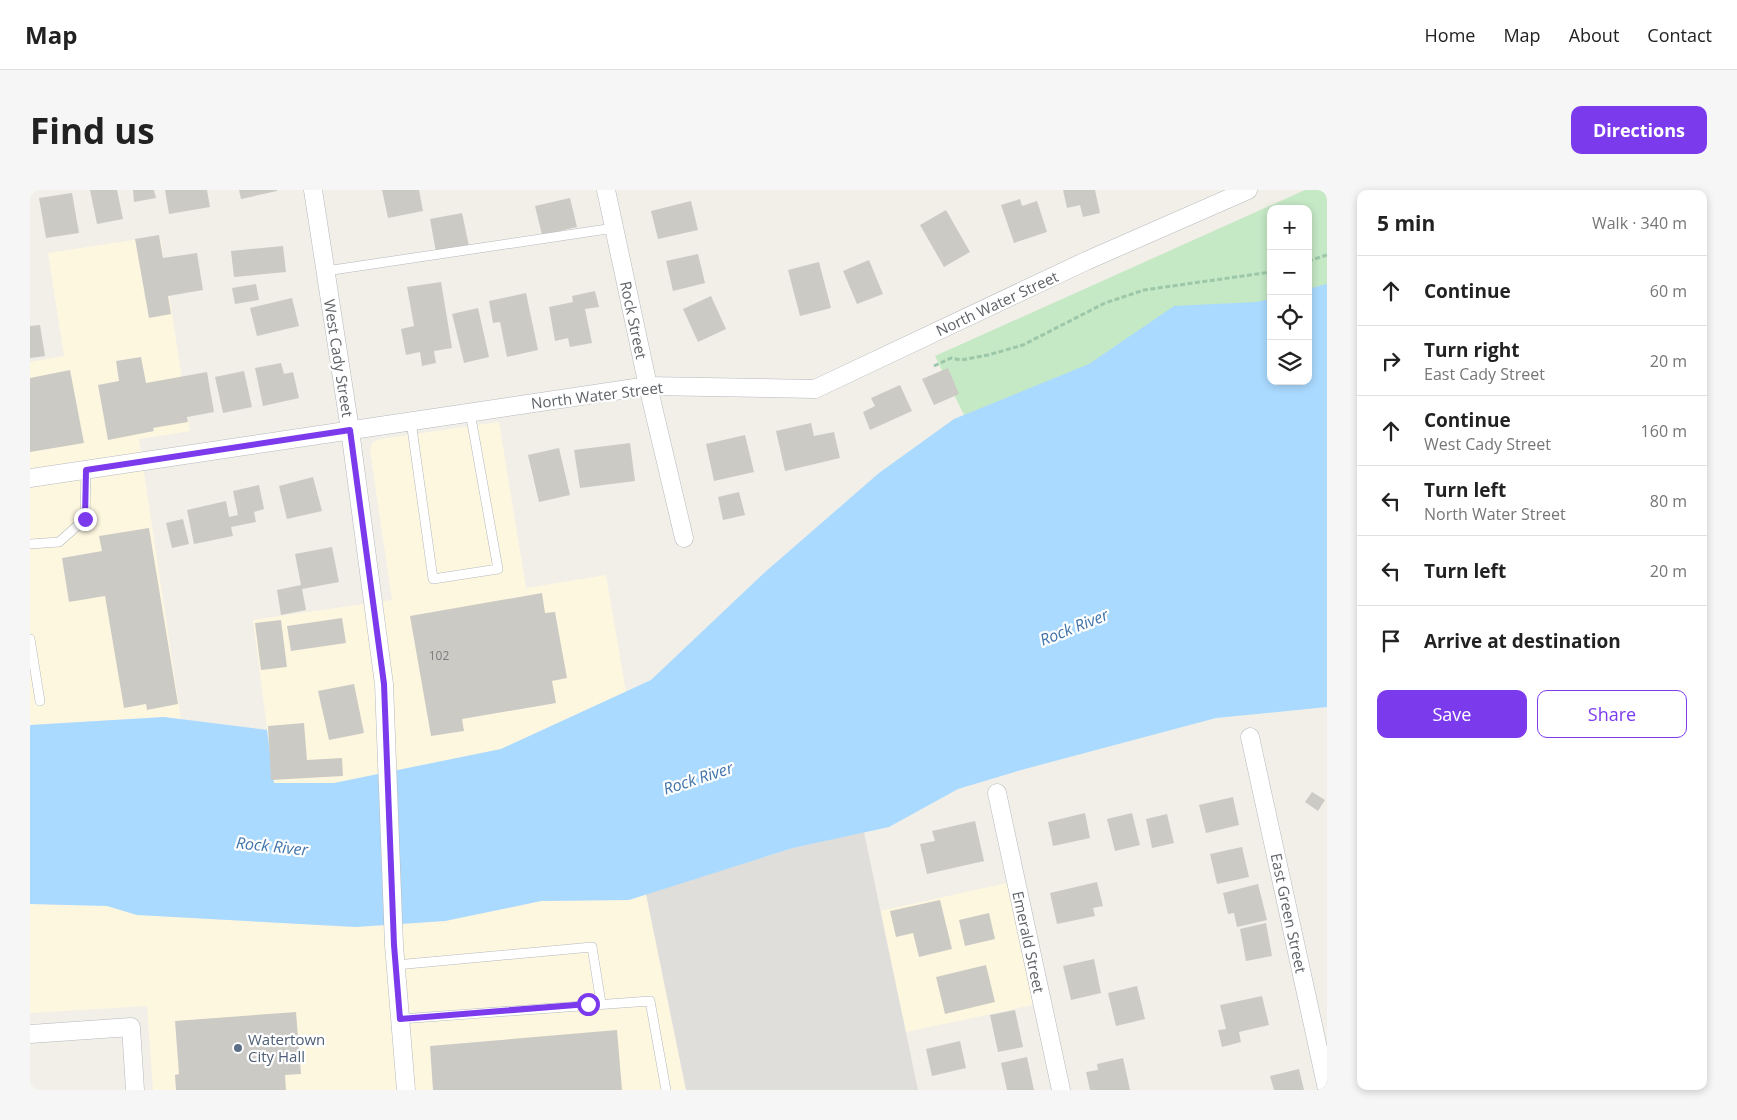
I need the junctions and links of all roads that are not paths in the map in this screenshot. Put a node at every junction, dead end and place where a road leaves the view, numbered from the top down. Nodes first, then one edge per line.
1 (313, 190) edge
2 (606, 190) edge
3 (1248, 190) edge
4 (1216, 196) edge
5 (614, 228) junction
6 (326, 271) junction
7 (648, 386) junction
8 (470, 412) junction
9 (411, 421) junction
10 (350, 430) junction
11 (86, 470) junction
12 (30, 478) edge
13 (684, 538) dead end
14 (30, 544) edge
15 (30, 640) edge
16 (40, 702) dead end
17 (1250, 737) dead end
18 (997, 793) dead end
19 (396, 965) junction
20 (600, 1003) junction
21 (400, 1019) junction
22 (30, 1034) edge
23 (1327, 1089) edge
24 (135, 1090) edge
25 (406, 1090) edge
26 (666, 1090) edge
27 (1061, 1090) edge

1 - 6 street, West Cady Street
2 - 5 street, Rock Street
3 - 4 street, North Water Street
4 - 7 street, North Water Street
5 - 6 lane
5 - 7 street, Rock Street
6 - 10 street, West Cady Street
7 - 8 street, North Water Street
7 - 13 street, Rock Street
8 - 9 street, North Water Street
8 - 9 lane
9 - 10 street, North Water Street
10 - 11 street, North Water Street
10 - 19 street, West Cady Street
11 - 12 street, North Water Street
11 - 14 lane
15 - 16 lane
17 - 23 street, East Green Street
18 - 27 street, Emerald Street
19 - 20 lane
19 - 21 street, West Cady Street
20 - 21 lane
20 - 26 lane
21 - 25 street, West Cady Street
22 - 24 street

